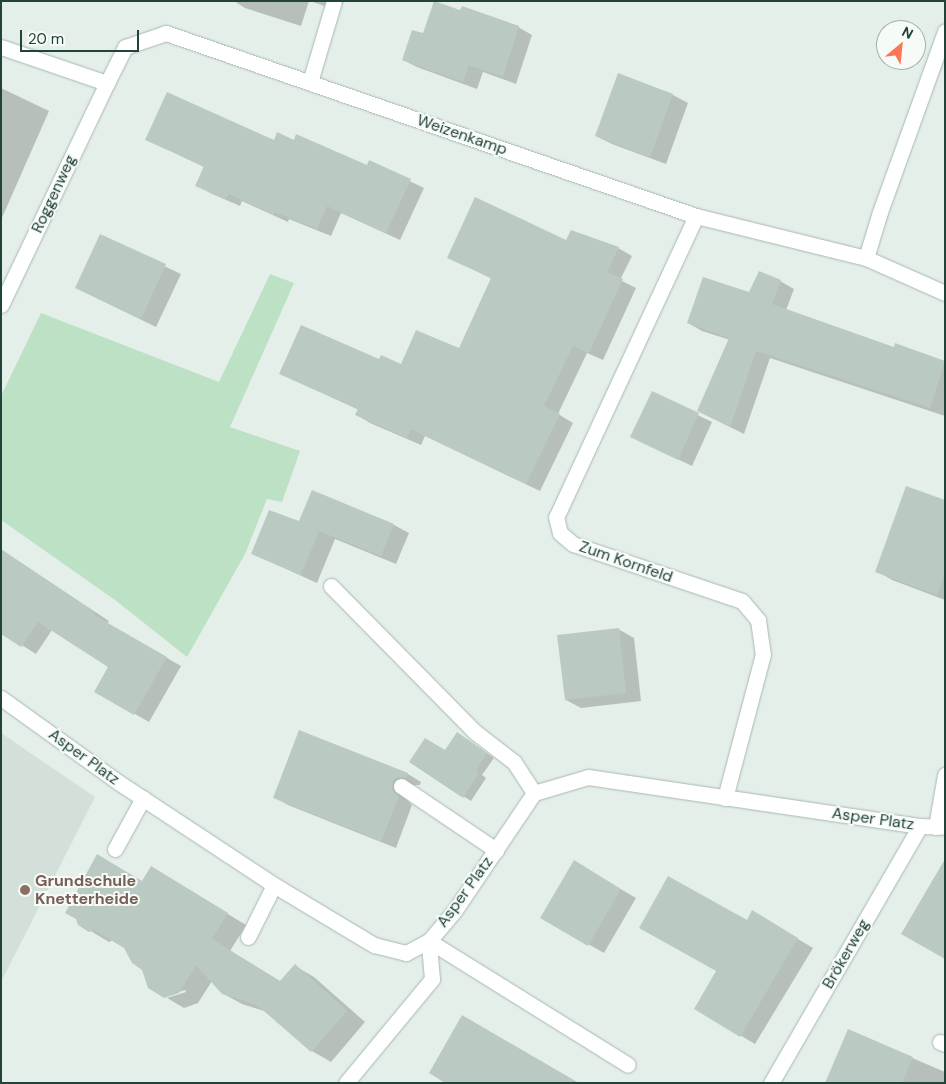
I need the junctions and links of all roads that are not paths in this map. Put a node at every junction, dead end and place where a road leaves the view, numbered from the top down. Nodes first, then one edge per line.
1 (334, 1) edge
2 (945, 31) edge
3 (1, 47) edge
4 (310, 82) junction
5 (107, 83) junction
6 (696, 216) junction
7 (866, 258) junction
8 (945, 293) edge
9 (1, 304) edge
10 (332, 586) dead end
11 (1, 698) edge
12 (945, 775) edge
13 (401, 786) dead end
14 (534, 793) junction
15 (143, 798) junction
16 (725, 798) junction
17 (920, 826) junction
18 (940, 827) edge
19 (115, 849) dead end
20 (496, 850) junction
21 (274, 885) junction
22 (248, 937) dead end
23 (429, 941) junction
24 (628, 1065) dead end
25 (346, 1083) edge
26 (771, 1083) edge

1 - 4 street
2 - 7 street
3 - 5 street
4 - 5 street, Weizenkamp
4 - 6 street, Weizenkamp
5 - 9 street, Roggenweg
6 - 7 street, Weizenkamp
6 - 16 street, Zum Kornfeld
7 - 8 street, Weizenkamp
10 - 14 street
11 - 15 street, Asper Platz
12 - 18 street
13 - 20 street
14 - 16 street, Asper Platz
14 - 20 street, Asper Platz
15 - 19 street
15 - 21 street, Asper Platz
16 - 17 street, Asper Platz
17 - 18 street, Asper Platz
17 - 26 street, Brökerweg
20 - 23 street, Asper Platz
21 - 22 street
21 - 23 street, Asper Platz
23 - 24 street
23 - 25 street

